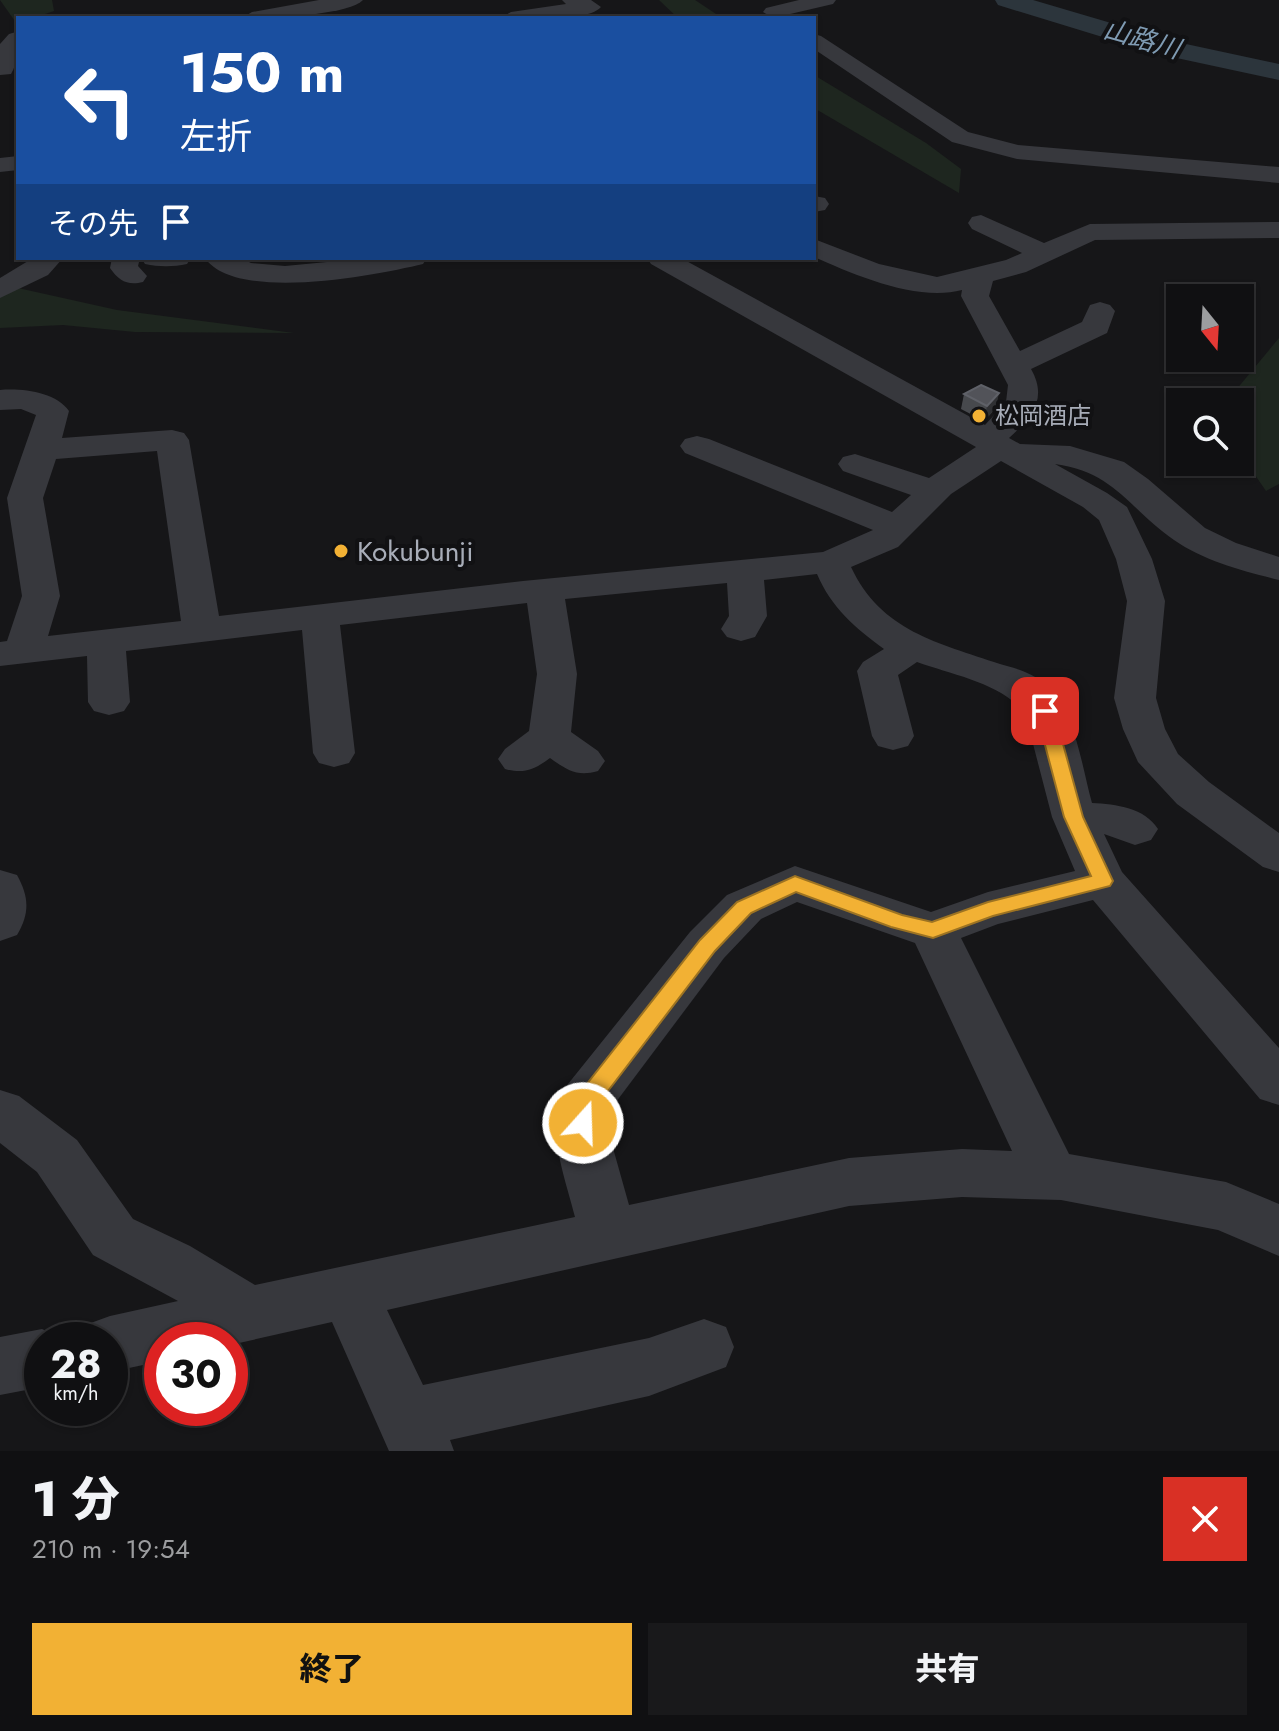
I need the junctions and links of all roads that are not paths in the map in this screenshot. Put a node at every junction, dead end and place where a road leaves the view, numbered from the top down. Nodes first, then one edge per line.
1 (263, 0) edge
2 (353, 0) edge
3 (826, 0) edge
4 (581, 3) edge
5 (772, 10) edge
6 (289, 16) edge
7 (520, 16) edge
8 (609, 16) edge
9 (11, 37) edge
10 (816, 41) edge
11 (3, 69) dead end
12 (1279, 175) edge
13 (1024, 221) dead end
14 (981, 223) dead end
15 (1279, 230) edge
16 (1072, 241) junction
17 (816, 248) edge
18 (1044, 253) junction
19 (47, 260) edge
20 (223, 260) edge
21 (665, 260) edge
22 (411, 266) edge
23 (980, 277) junction
24 (700, 279) junction
25 (0, 289) edge
26 (658, 294) dead end
27 (1100, 311) dead end
28 (1019, 363) junction
29 (1080, 370) dead end
30 (0, 400) edge
31 (697, 446) dead end
32 (1001, 447) junction
33 (42, 450) junction
34 (855, 464) dead end
35 (934, 491) junction
36 (897, 527) junction
37 (830, 562) junction
38 (1279, 569) edge
39 (544, 590) junction
40 (745, 597) junction
41 (781, 612) dead end
42 (320, 617) junction
43 (202, 632) junction
44 (106, 644) junction
45 (913, 647) junction
46 (12, 653) edge
47 (109, 702) dead end
48 (893, 736) dead end
49 (334, 753) dead end
50 (583, 761) dead end
51 (1074, 817) junction
52 (1135, 829) dead end
53 (1279, 856) edge
54 (1103, 881) junction
55 (0, 887) edge
56 (0, 923) edge
57 (933, 930) junction
58 (1279, 1084) edge
59 (0, 1112) edge
60 (1052, 1176) junction
61 (1279, 1231) edge
62 (608, 1236) junction
63 (349, 1294) junction
64 (252, 1315) junction
65 (128, 1340) edge
66 (704, 1347) dead end
67 (24, 1361) edge
68 (0, 1366) edge
69 (415, 1435) edge

1 - 6 street
2 - 6 street
3 - 5 street
4 - 7 street
4 - 8 street
9 - 11 street
10 - 12 street
13 - 16 street
14 - 18 street
15 - 16 street
16 - 18 street
17 - 23 street
18 - 23 street
19 - 25 street
20 - 22 street
21 - 24 street
23 - 28 street
24 - 26 street
24 - 32 street
27 - 28 street
28 - 29 street
28 - 32 street
30 - 33 street
31 - 36 street
32 - 35 street
32 - 38 street
32 - 53 street
33 - 43 street
33 - 46 street
34 - 35 street
35 - 36 street
36 - 37 street
37 - 40 street
37 - 45 street
39 - 40 street
39 - 42 street
39 - 50 street
40 - 41 street
42 - 43 street
42 - 49 street
43 - 44 street
44 - 46 street
44 - 47 street
45 - 48 street
45 - 51 street
51 - 52 street
51 - 54 street
54 - 57 street
54 - 58 street
55 - 56 street
57 - 60 street
57 - 62 street
59 - 64 street
60 - 61 street
60 - 62 street
62 - 63 street
63 - 64 street
63 - 69 street
64 - 65 street
66 - 69 street
67 - 68 street

